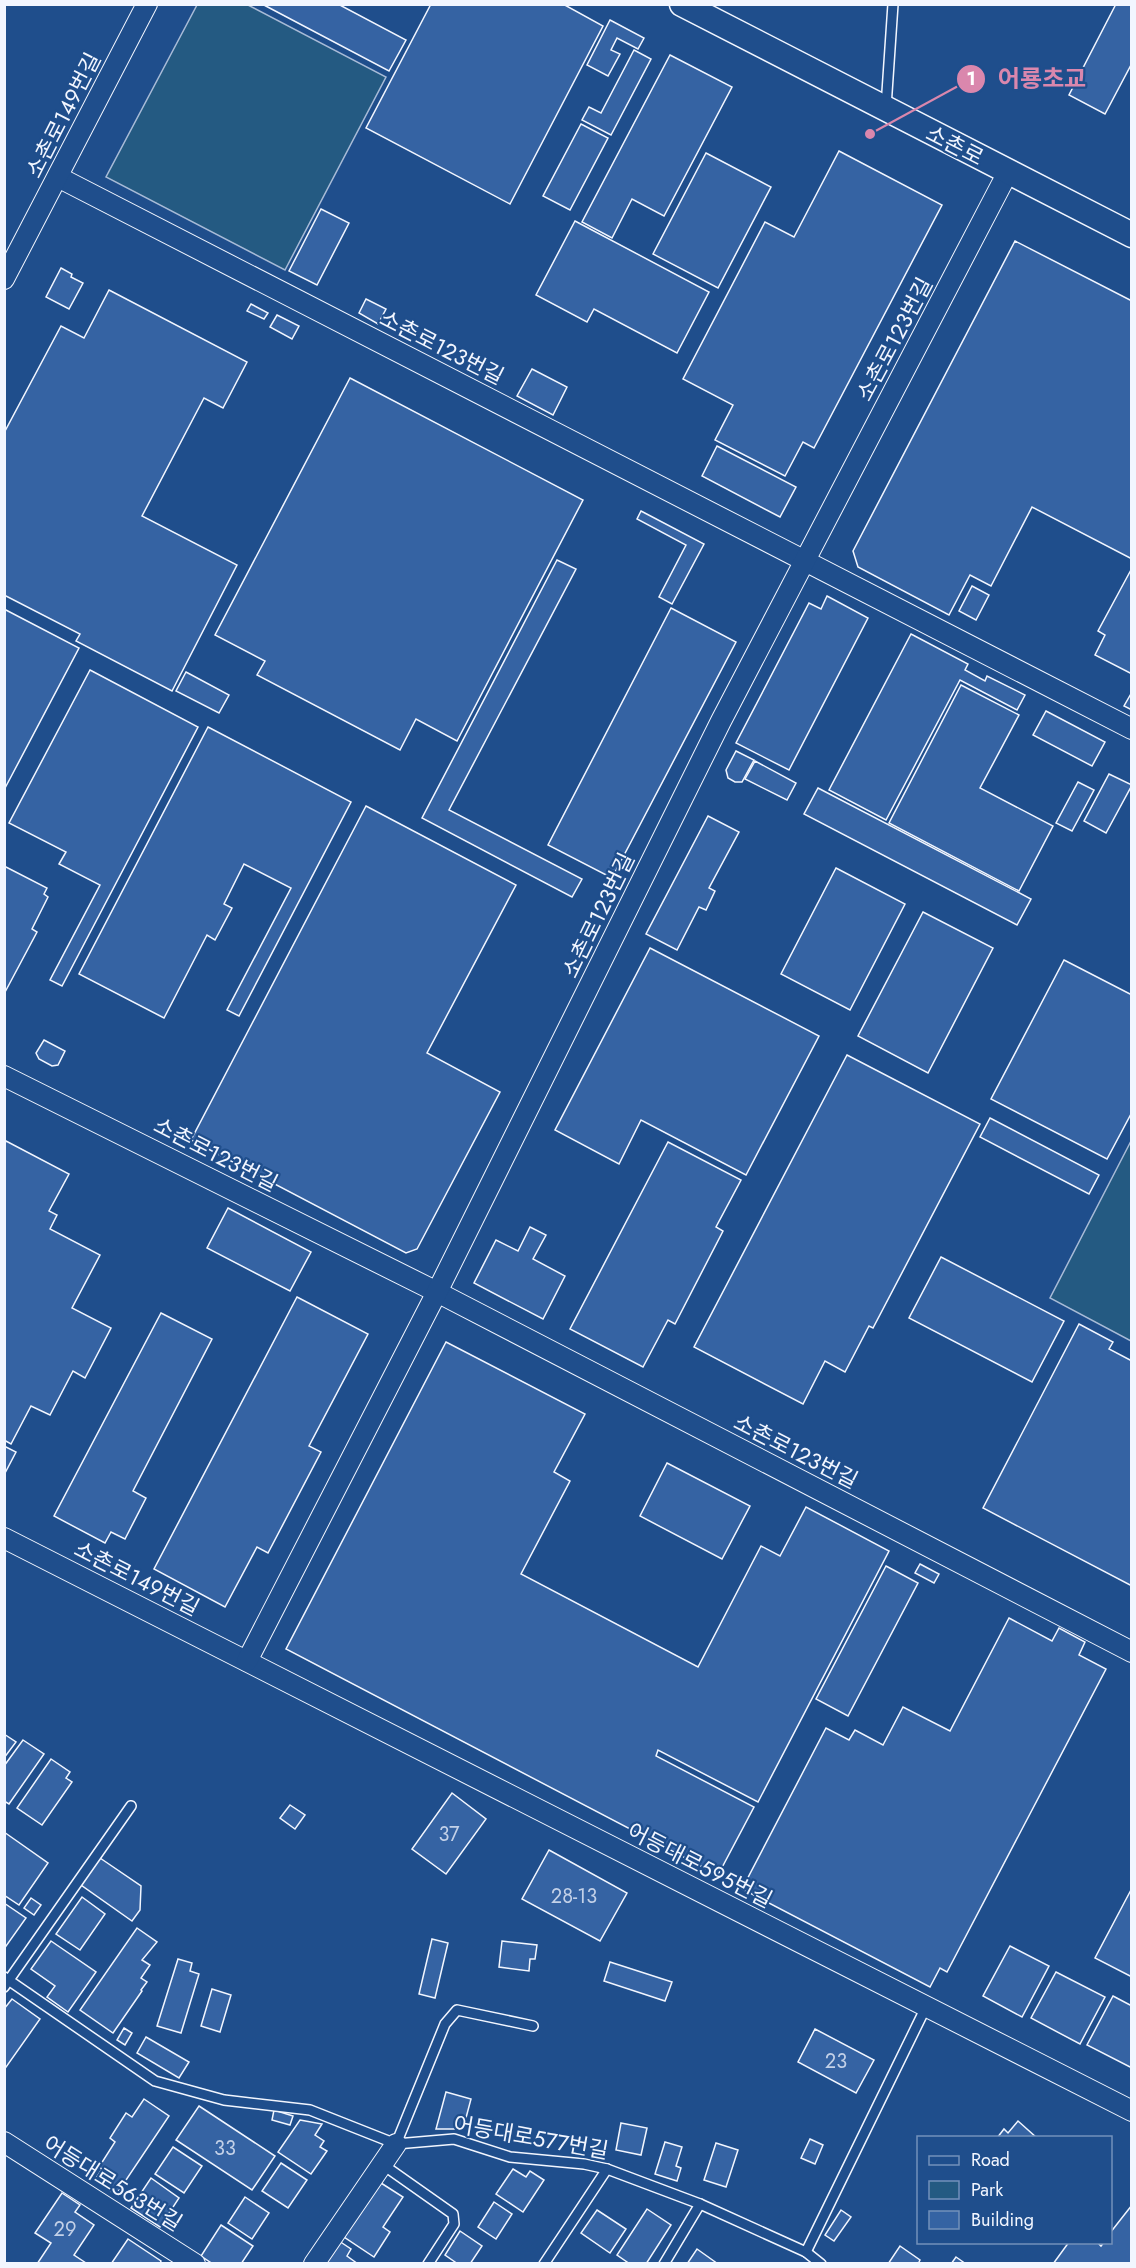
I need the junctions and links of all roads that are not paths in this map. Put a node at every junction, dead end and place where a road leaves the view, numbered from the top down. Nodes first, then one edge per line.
1 (147, 4) edge
2 (682, 4) edge
3 (893, 4) edge
4 (886, 109) junction
5 (1008, 172) junction
6 (58, 177) junction
7 (1131, 235) edge
8 (4, 279) edge
9 (804, 560) junction
10 (1131, 729) edge
11 (4, 1076) edge
12 (437, 1292) junction
13 (4, 1538) edge
14 (1131, 1652) edge
15 (247, 1661) junction
16 (131, 1806) dead end
17 (6, 1982) edge
18 (926, 2007) junction
19 (533, 2026) dead end
20 (1131, 2111) edge
21 (4, 2142) edge
22 (396, 2144) junction
23 (382, 2164) junction
24 (608, 2169) junction
25 (700, 2204) junction
26 (806, 2252) junction
27 (195, 2264) edge
28 (314, 2264) edge
29 (428, 2264) edge
30 (544, 2264) edge
31 (664, 2264) edge
32 (821, 2264) edge

1 - 6 street, 소촌로149번길
2 - 4 street, 소촌로
3 - 4 lane
4 - 5 street, 소촌로
5 - 7 street, 소촌로
5 - 9 street, 소촌로123번길
6 - 8 street, 소촌로149번길
6 - 9 street, 소촌로123번길
9 - 10 street, 소촌로123번길
9 - 12 street, 소촌로123번길
11 - 12 street, 소촌로123번길
12 - 14 street, 소촌로123번길
12 - 15 street, 소촌로123번길
13 - 15 street, 소촌로149번길
15 - 18 street, 어등대로595번길
16 - 17 lane
17 - 22 lane, 어등대로577번길
18 - 20 street, 어등대로595번길
18 - 26 lane
19 - 22 lane
21 - 27 street, 어등대로563번길
22 - 23 street
22 - 24 lane, 어등대로577번길
23 - 28 street
23 - 29 lane
24 - 25 lane, 어등대로577번길
24 - 30 lane
25 - 26 lane, 어등대로577번길
25 - 31 lane
26 - 32 lane, 어등대로577번길

